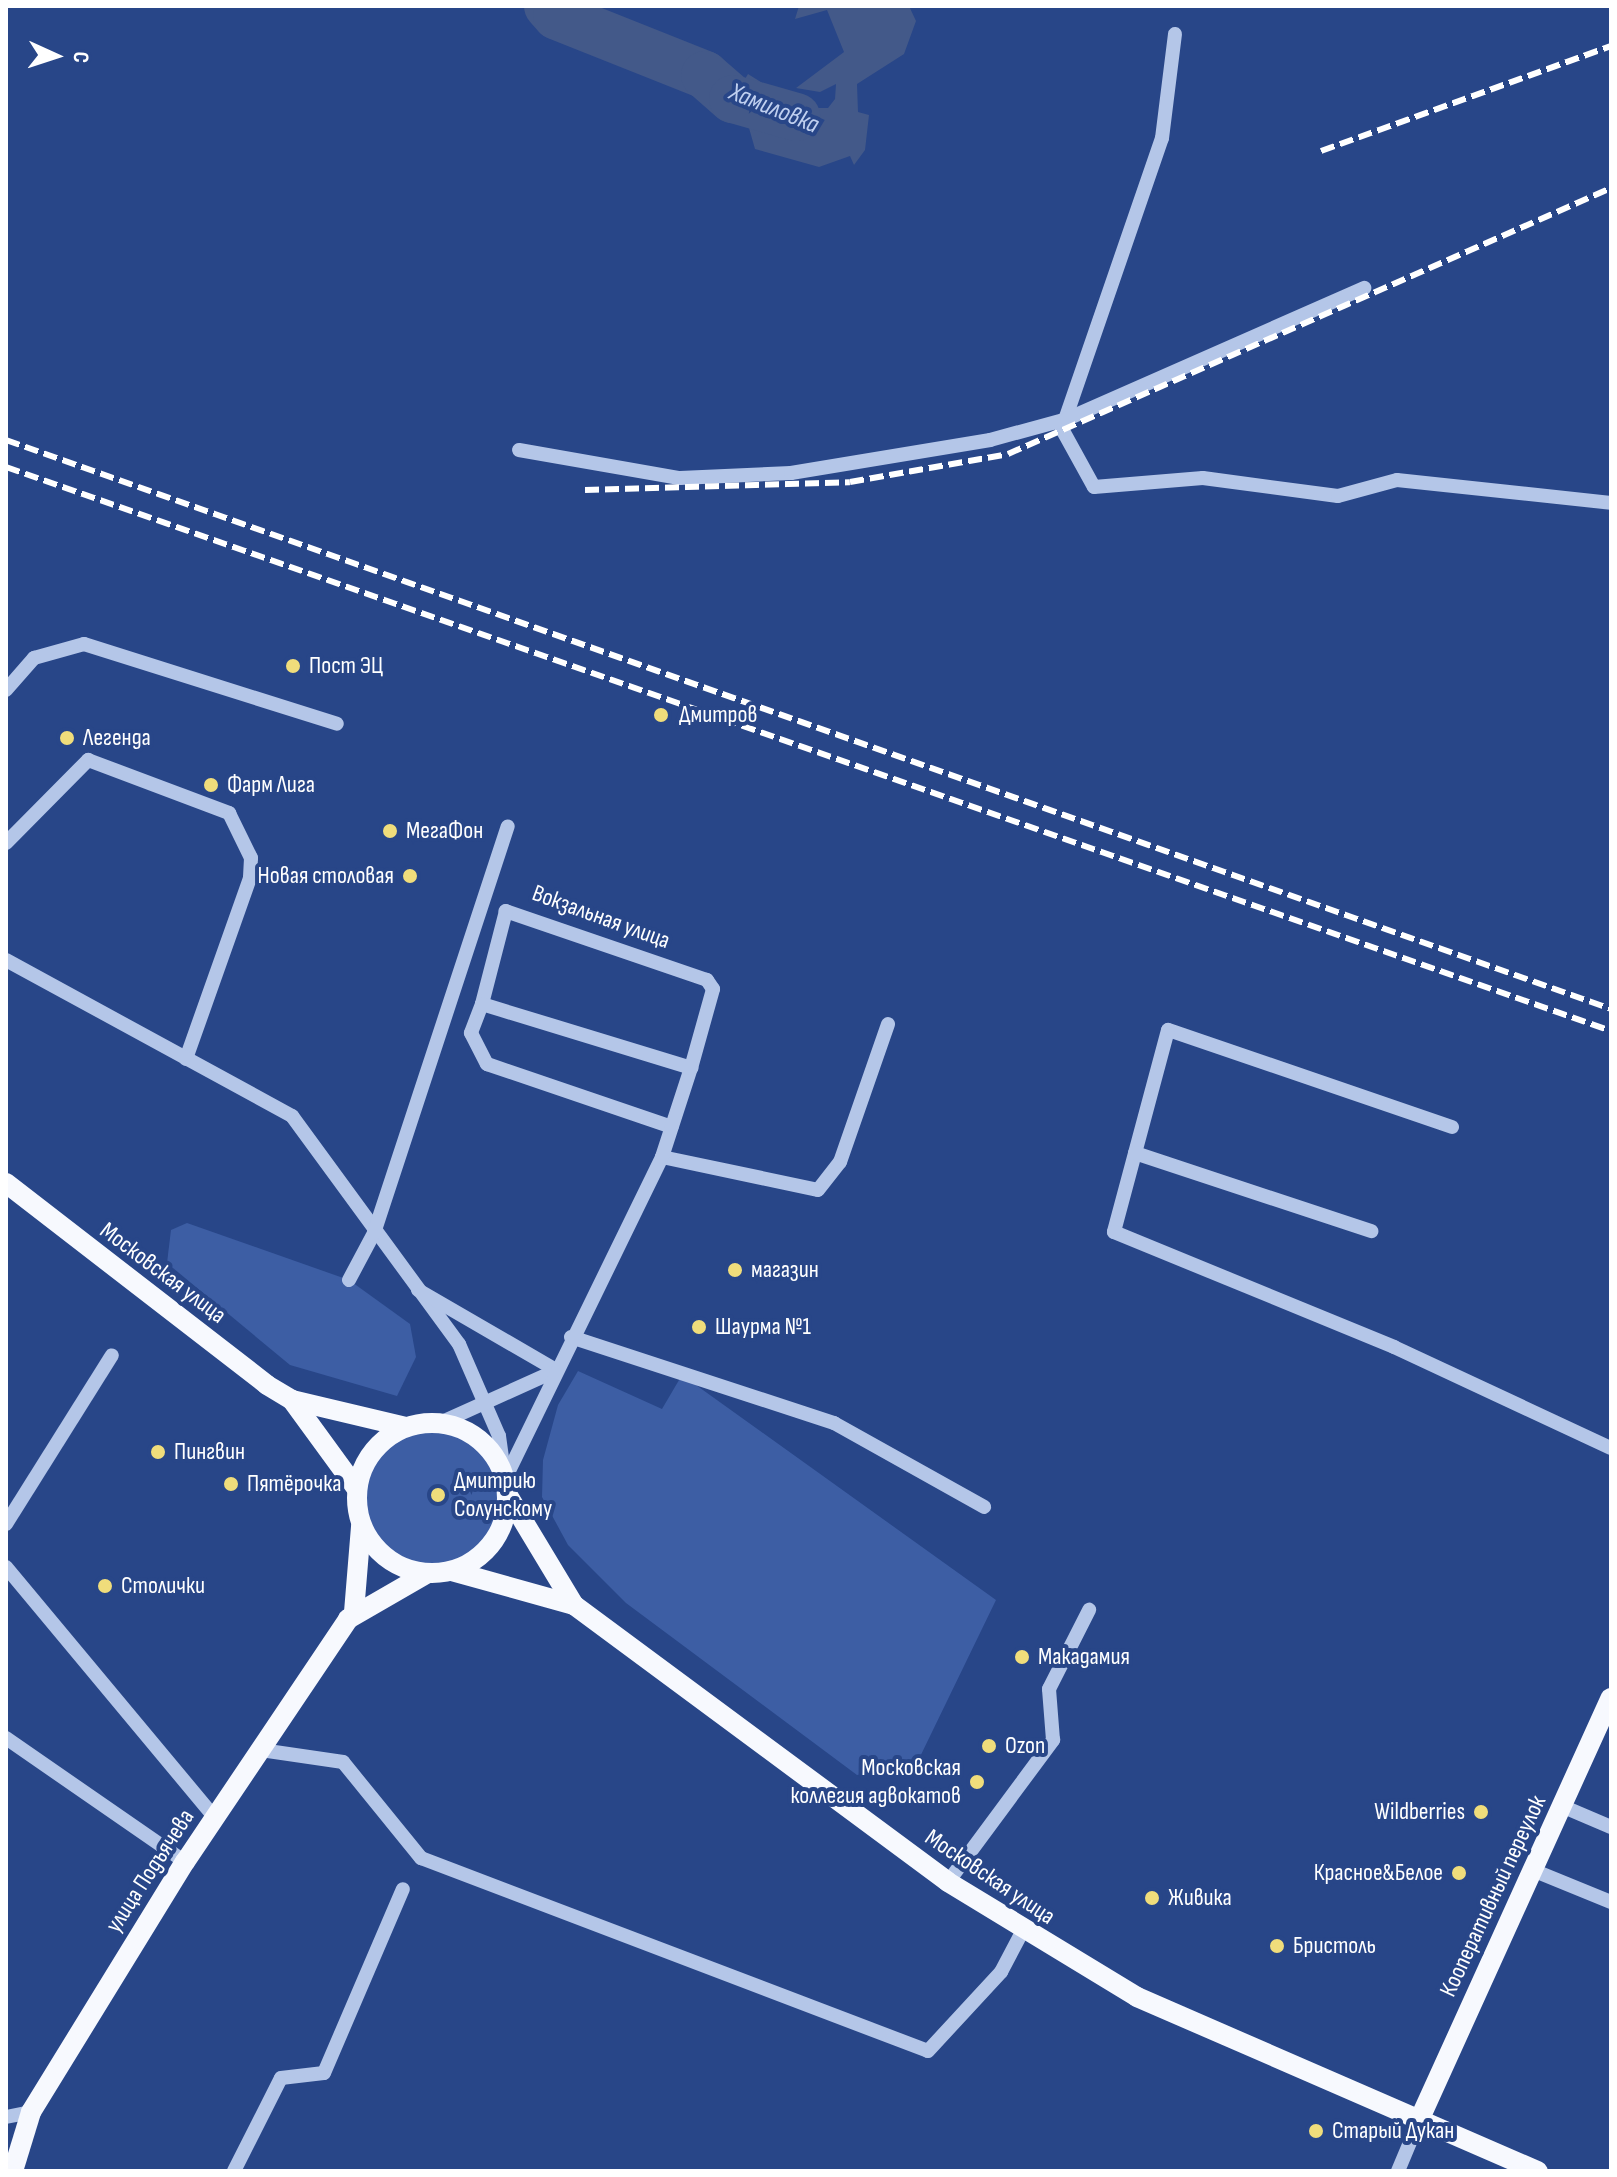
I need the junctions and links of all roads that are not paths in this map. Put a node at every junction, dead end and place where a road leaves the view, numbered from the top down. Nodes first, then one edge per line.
1 (1175, 34) dead end
2 (1364, 288) dead end
3 (1067, 419) junction
4 (519, 450) dead end
5 (1611, 503) edge
6 (6, 690) edge
7 (337, 724) dead end
8 (508, 826) dead end
9 (6, 843) edge
10 (6, 960) edge
11 (482, 1004) junction
12 (888, 1024) dead end
13 (186, 1059) junction
14 (691, 1068) junction
15 (672, 1127) junction
16 (1452, 1127) dead end
17 (1135, 1153) junction
18 (662, 1157) junction
19 (6, 1183) edge
20 (1371, 1231) dead end
21 (374, 1233) junction
22 (349, 1280) dead end
23 (412, 1286) junction
24 (571, 1337) junction
25 (112, 1355) dead end
26 (556, 1370) junction
27 (292, 1400) junction
28 (487, 1405) junction
29 (440, 1423) junction
30 (406, 1427) junction
31 (1611, 1448) edge
32 (506, 1486) junction
33 (357, 1489) junction
34 (984, 1507) dead end
35 (6, 1524) edge
36 (361, 1526) junction
37 (6, 1567) edge
38 (452, 1571) junction
39 (426, 1574) junction
40 (574, 1605) junction
41 (1089, 1610) dead end
42 (354, 1612) junction
43 (1611, 1698) edge
44 (6, 1738) edge
45 (261, 1750) junction
46 (1564, 1807) junction
47 (215, 1818) junction
48 (1611, 1827) edge
49 (185, 1862) junction
50 (1535, 1871) junction
51 (948, 1882) junction
52 (403, 1889) dead end
53 (1611, 1902) edge
54 (1022, 1932) junction
55 (31, 2112) junction
56 (1421, 2116) junction
57 (6, 2117) edge
58 (13, 2171) edge
59 (234, 2171) edge
60 (1398, 2171) edge
61 (1538, 2171) edge

1 - 3 street
2 - 3 street
3 - 4 street
3 - 5 street
6 - 7 street
8 - 21 street
9 - 13 street
10 - 13 street
11 - 14 street
11 - 14 street, Вокзальная улица
11 - 15 street
12 - 18 street
13 - 21 street
14 - 15 street, Вокзальная улица
15 - 18 street, Вокзальная улица
16 - 17 street
17 - 20 street
17 - 31 street
18 - 24 street, Вокзальная улица
19 - 27 main road, Московская улица
21 - 22 street
21 - 23 street
23 - 26 street
23 - 28 street
24 - 26 street, Вокзальная улица
24 - 34 street
25 - 35 street
26 - 28 street
26 - 32 street, Вокзальная улица
27 - 30 main road, Московская улица
27 - 33 main road, Московская улица
28 - 29 street
28 - 32 street
29 - 30 main road, Московская улица
29 - 32 main road, Московская улица
30 - 33 main road, Московская улица
32 - 38 main road, Московская улица
32 - 40 main road, Московская улица
33 - 36 main road, Московская улица
36 - 39 main road, Московская улица
36 - 42 main road, улица Подъячева
37 - 47 street
38 - 39 main road, Московская улица
38 - 40 main road, Московская улица
39 - 42 main road, улица Подъячева
40 - 51 main road, Московская улица
41 - 51 street
42 - 45 main road, улица Подъячева
43 - 46 main road, Кооперативный переулок
44 - 49 street
45 - 47 main road, улица Подъячева
45 - 54 street
46 - 48 street
46 - 50 main road, Кооперативный переулок
47 - 49 main road, улица Подъячева
49 - 55 main road, улица Подъячева
50 - 53 street
50 - 56 main road, Кооперативный переулок
51 - 54 main road, Московская улица
52 - 59 street
54 - 56 main road, Московская улица
55 - 57 street
55 - 58 main road, улица Подъячева
56 - 60 street
56 - 61 main road, Московская улица

